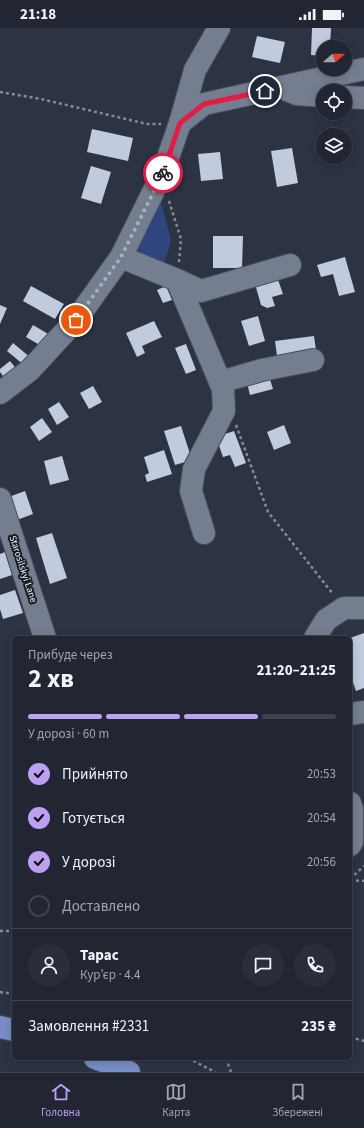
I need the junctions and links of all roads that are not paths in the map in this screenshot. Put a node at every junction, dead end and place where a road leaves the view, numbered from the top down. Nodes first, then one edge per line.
1 (219, 28) edge
2 (364, 69) edge
3 (280, 87) junction
4 (316, 95) edge
5 (352, 97) edge
6 (364, 98) edge
7 (180, 123) junction
8 (121, 257) junction
9 (290, 265) dead end
10 (177, 280) junction
11 (313, 360) dead end
12 (222, 386) junction
13 (0, 393) edge
14 (0, 499) edge
15 (204, 533) dead end
16 (354, 608) edge
17 (44, 636) edge
18 (316, 636) edge
19 (364, 712) edge
20 (352, 714) edge
21 (352, 809) edge
22 (352, 842) edge
23 (0, 1027) edge
24 (12, 1030) edge

1 - 7 street
2 - 3 street
3 - 4 street
3 - 7 street
5 - 6 street
7 - 8 street
8 - 10 street
8 - 13 street
9 - 10 street
10 - 12 street
11 - 12 street
12 - 15 street
14 - 17 street, Starosilskyi Lane
16 - 18 street
19 - 20 street
21 - 22 street
23 - 24 main road

